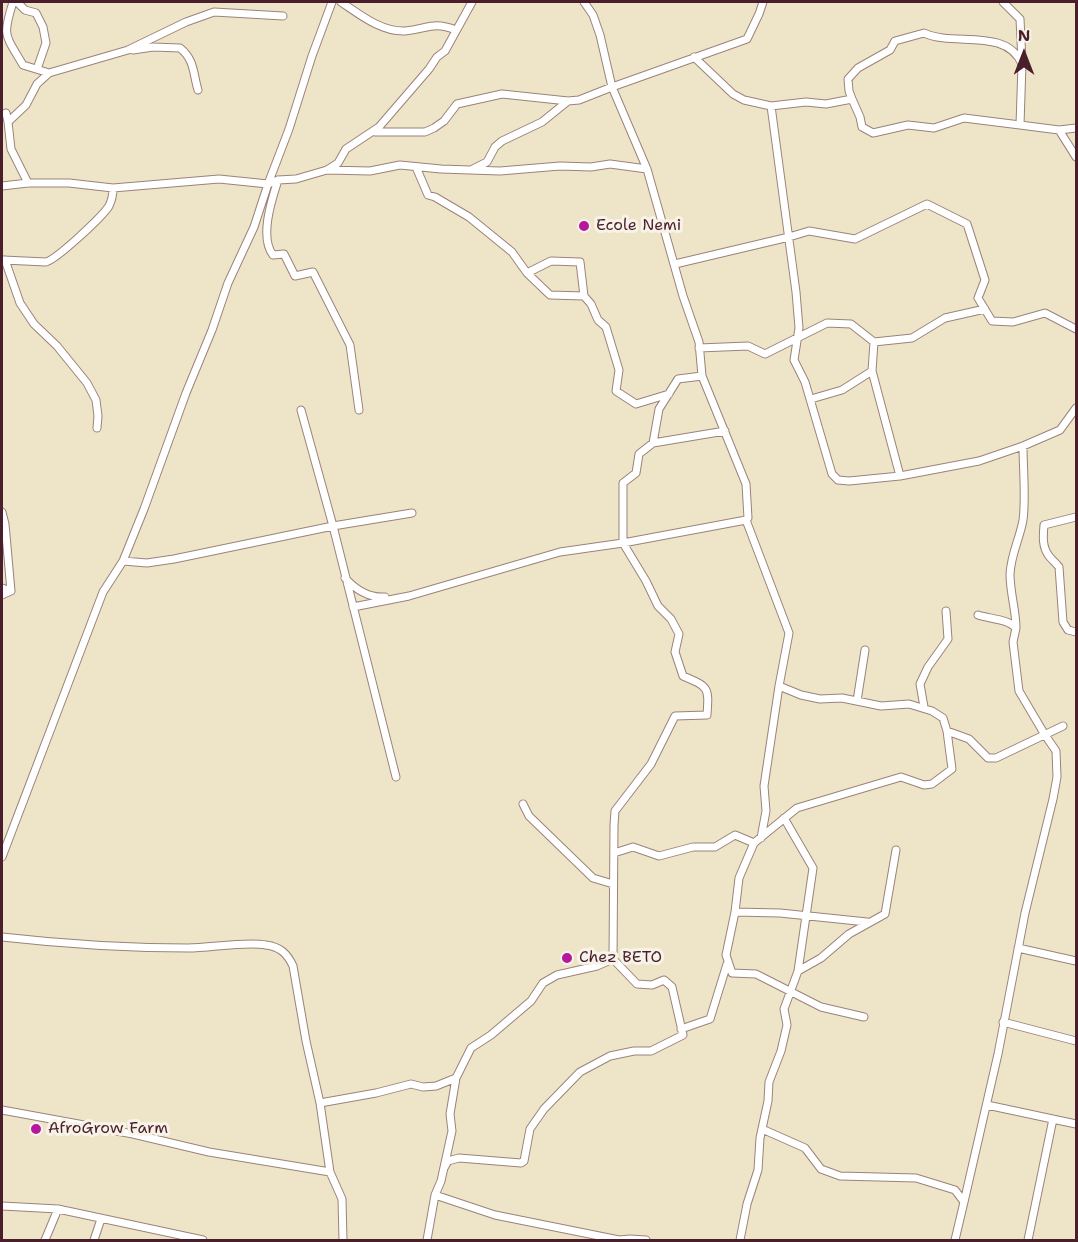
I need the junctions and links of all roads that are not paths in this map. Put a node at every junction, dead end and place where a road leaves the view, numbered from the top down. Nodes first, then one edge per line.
1 (15, 2) edge
2 (332, 2) edge
3 (341, 2) edge
4 (472, 2) edge
5 (584, 2) edge
6 (762, 2) edge
7 (1003, 2) edge
8 (283, 16) dead end
9 (456, 30) junction
10 (128, 50) junction
11 (694, 57) junction
12 (1022, 64) junction
13 (37, 69) junction
14 (49, 73) junction
15 (612, 87) junction
16 (198, 90) dead end
17 (852, 99) junction
18 (568, 101) junction
19 (771, 106) junction
20 (1020, 125) junction
21 (1077, 128) edge
22 (1059, 130) junction
23 (372, 132) junction
24 (1077, 157) edge
25 (416, 167) junction
26 (647, 169) junction
27 (327, 170) junction
28 (471, 170) junction
29 (278, 180) junction
30 (28, 183) junction
31 (268, 184) junction
32 (2, 186) edge
33 (113, 188) junction
34 (789, 237) junction
35 (3, 260) edge
36 (675, 264) junction
37 (527, 273) junction
38 (584, 296) junction
39 (985, 309) junction
40 (1077, 328) edge
41 (797, 339) junction
42 (874, 342) junction
43 (699, 348) junction
44 (872, 371) junction
45 (702, 376) junction
46 (669, 394) junction
47 (811, 399) junction
48 (1077, 408) edge
49 (301, 410) dead end
50 (359, 410) dead end
51 (97, 428) dead end
52 (724, 431) junction
53 (653, 443) junction
54 (1023, 446) junction
55 (900, 476) junction
56 (2, 512) edge
57 (412, 513) dead end
58 (1077, 517) edge
59 (746, 519) junction
60 (333, 526) junction
61 (623, 543) junction
62 (123, 561) junction
63 (345, 578) junction
64 (2, 588) edge
65 (10, 591) junction
66 (2, 595) edge
67 (409, 596) junction
68 (353, 607) junction
69 (946, 611) dead end
70 (978, 615) dead end
71 (1016, 628) junction
72 (1077, 632) edge
73 (865, 650) dead end
74 (778, 686) junction
75 (857, 701) junction
76 (924, 707) junction
77 (1063, 726) dead end
78 (947, 731) junction
79 (1045, 735) junction
80 (396, 777) dead end
81 (523, 804) dead end
82 (784, 818) junction
83 (758, 841) junction
84 (896, 850) dead end
85 (614, 853) junction
86 (2, 857) edge
87 (614, 884) junction
88 (735, 912) junction
89 (807, 916) junction
90 (869, 922) junction
91 (2, 938) edge
92 (1018, 948) junction
93 (613, 959) junction
94 (727, 961) junction
95 (1077, 961) edge
96 (798, 970) junction
97 (791, 992) junction
98 (864, 1017) dead end
99 (1004, 1022) junction
100 (681, 1029) junction
101 (1077, 1041) edge
102 (456, 1078) junction
103 (320, 1103) junction
104 (987, 1105) junction
105 (2, 1110) edge
106 (1053, 1119) junction
107 (1077, 1124) edge
108 (762, 1129) junction
109 (444, 1168) junction
110 (330, 1172) junction
111 (435, 1195) junction
112 (964, 1202) junction
113 (3, 1207) edge
114 (58, 1209) junction
115 (2, 1216) edge
116 (101, 1219) junction
117 (176, 1238) edge
118 (45, 1240) edge
119 (94, 1240) edge
120 (203, 1240) edge
121 (344, 1240) edge
122 (427, 1240) edge
123 (646, 1240) edge
124 (740, 1240) edge
125 (955, 1240) edge
126 (1028, 1240) edge

1 - 13 street
1 - 13 street
2 - 31 street
3 - 9 street
4 - 9 street
5 - 15 street
6 - 11 street
7 - 12 street
8 - 10 street
9 - 23 street
10 - 14 street
10 - 16 street
11 - 15 street
11 - 19 street
12 - 17 street
12 - 20 street
13 - 14 street
14 - 30 street
15 - 18 street
15 - 26 street
17 - 19 street
17 - 20 street
18 - 23 street
18 - 28 street
19 - 34 street
20 - 22 street
21 - 22 street
22 - 24 street
23 - 27 street
25 - 27 street
25 - 28 street
25 - 37 street
26 - 28 street
26 - 36 street
27 - 29 street
29 - 31 street
29 - 50 street
30 - 32 street
30 - 33 street
31 - 33 street
31 - 62 street
33 - 35 street
34 - 36 street
34 - 39 street
34 - 41 street
35 - 51 street
36 - 43 street
37 - 38 street
37 - 38 street
38 - 46 street
39 - 40 street
39 - 42 street
41 - 42 street
41 - 43 street
41 - 47 street
42 - 44 street
43 - 45 street
44 - 47 street
44 - 55 street
45 - 46 street
45 - 52 street
46 - 53 street
47 - 55 street
48 - 54 street
49 - 60 street
52 - 53 street
52 - 59 street
53 - 61 street
54 - 55 street
54 - 71 street
56 - 65 street
57 - 60 street
58 - 72 street
59 - 61 street
59 - 74 street
60 - 62 street
60 - 63 street
61 - 67 street
61 - 85 street
62 - 86 street
63 - 67 street
63 - 68 street
64 - 65 street
65 - 66 street
67 - 68 street
68 - 80 street
69 - 76 street
70 - 71 street
71 - 79 street
73 - 75 street
74 - 75 street
74 - 83 street
75 - 76 street
76 - 78 street
77 - 79 street
78 - 79 street
78 - 82 street
79 - 92 street
81 - 87 street
82 - 83 street
82 - 89 street
83 - 85 street
83 - 88 street
84 - 90 street
85 - 87 street
87 - 93 street
88 - 89 street
88 - 94 street
89 - 90 street
89 - 96 street
90 - 96 street
91 - 103 street
92 - 95 street
92 - 99 street
93 - 100 street
93 - 102 street
94 - 97 street
94 - 100 street
96 - 97 street
97 - 98 street
97 - 108 street
99 - 101 street
99 - 104 street
100 - 109 street
102 - 103 street
102 - 109 street
103 - 110 street
104 - 106 street
104 - 112 street
105 - 110 street
106 - 107 street
106 - 126 street
108 - 112 street
108 - 124 street
109 - 111 street
110 - 121 street
111 - 122 street
111 - 123 street
112 - 125 street
113 - 114 street
113 - 115 street
114 - 116 street
114 - 118 street
116 - 117 street
116 - 119 street
117 - 120 street

